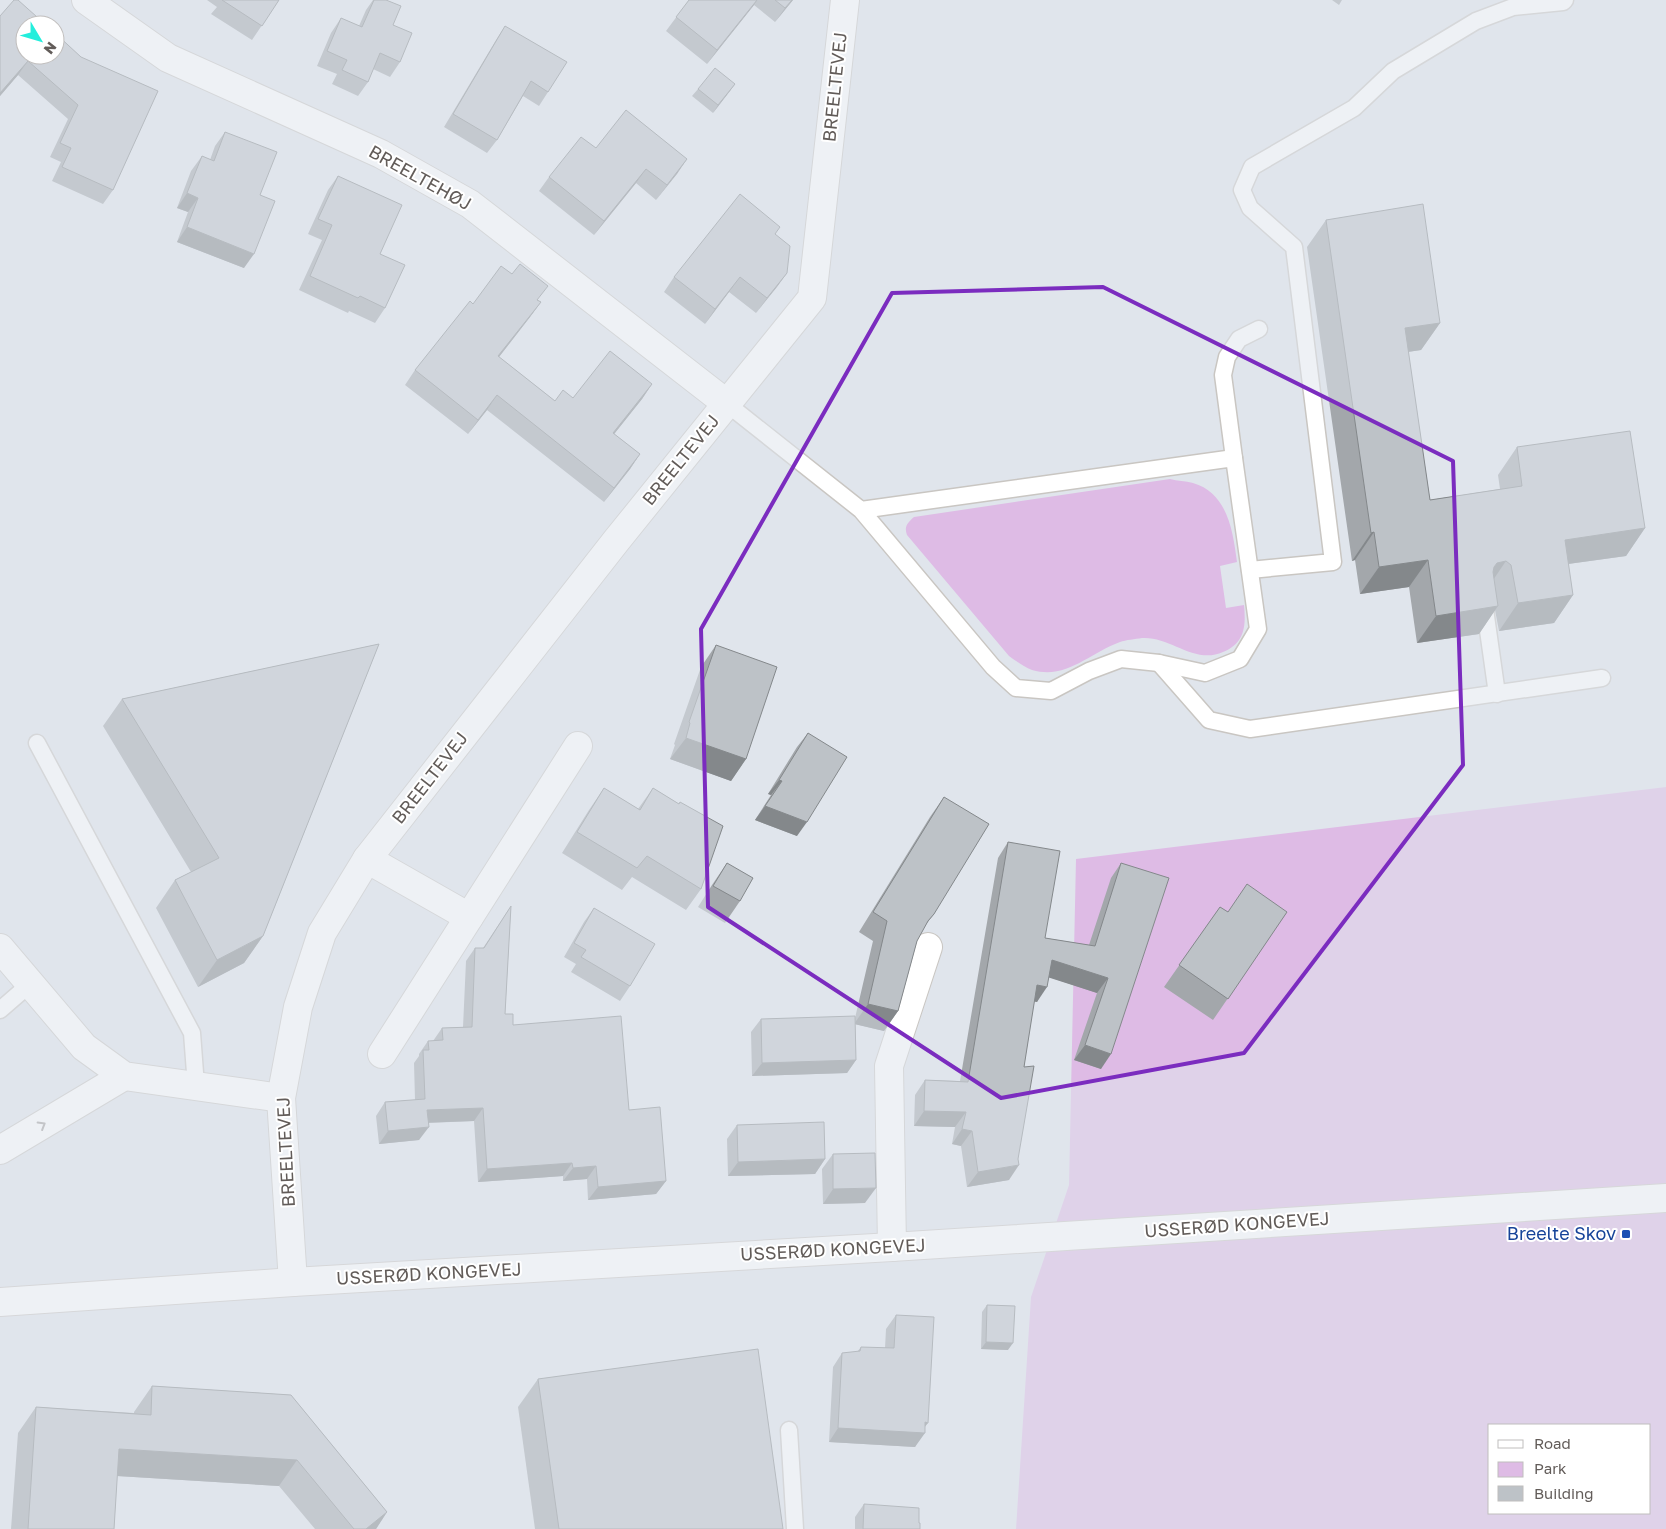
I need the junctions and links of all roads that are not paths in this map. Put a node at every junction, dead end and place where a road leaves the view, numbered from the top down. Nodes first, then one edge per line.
1 (86, 0) edge
2 (845, 0) edge
3 (1565, 0) edge
4 (1259, 329) dead end
5 (726, 403) junction
6 (1234, 458) junction
7 (861, 510) junction
8 (1250, 570) junction
9 (1484, 598) edge
10 (1159, 663) junction
11 (1602, 678) dead end
12 (1497, 694) junction
13 (37, 743) dead end
14 (578, 746) dead end
15 (367, 859) junction
16 (469, 917) junction
17 (928, 947) edge
18 (0, 948) edge
19 (30, 984) junction
20 (0, 1010) edge
21 (382, 1054) dead end
22 (124, 1076) junction
23 (196, 1086) junction
24 (281, 1098) junction
25 (0, 1150) edge
26 (1666, 1198) edge
27 (892, 1247) junction
28 (293, 1282) junction
29 (0, 1302) edge
30 (789, 1430) dead end
31 (795, 1529) edge

1 - 5 street, BREELTEHØJ
2 - 5 street, BREELTEVEJ
3 - 8 lane
4 - 6 lane
5 - 7 lane
5 - 15 street, BREELTEVEJ
6 - 7 lane
6 - 8 lane
7 - 10 lane
8 - 10 lane
9 - 12 lane
10 - 12 lane
11 - 12 lane
13 - 23 lane
14 - 16 street
15 - 16 street
15 - 24 street, BREELTEVEJ
16 - 21 street
17 - 27 street
18 - 19 street
19 - 20 lane
19 - 22 street
22 - 23 street
25 -> 22 street
23 - 24 street
24 - 28 street, BREELTEVEJ
26 - 27 street, USSERØD KONGEVEJ
27 - 28 street, USSERØD KONGEVEJ
28 - 29 street, USSERØD KONGEVEJ
30 - 31 lane

